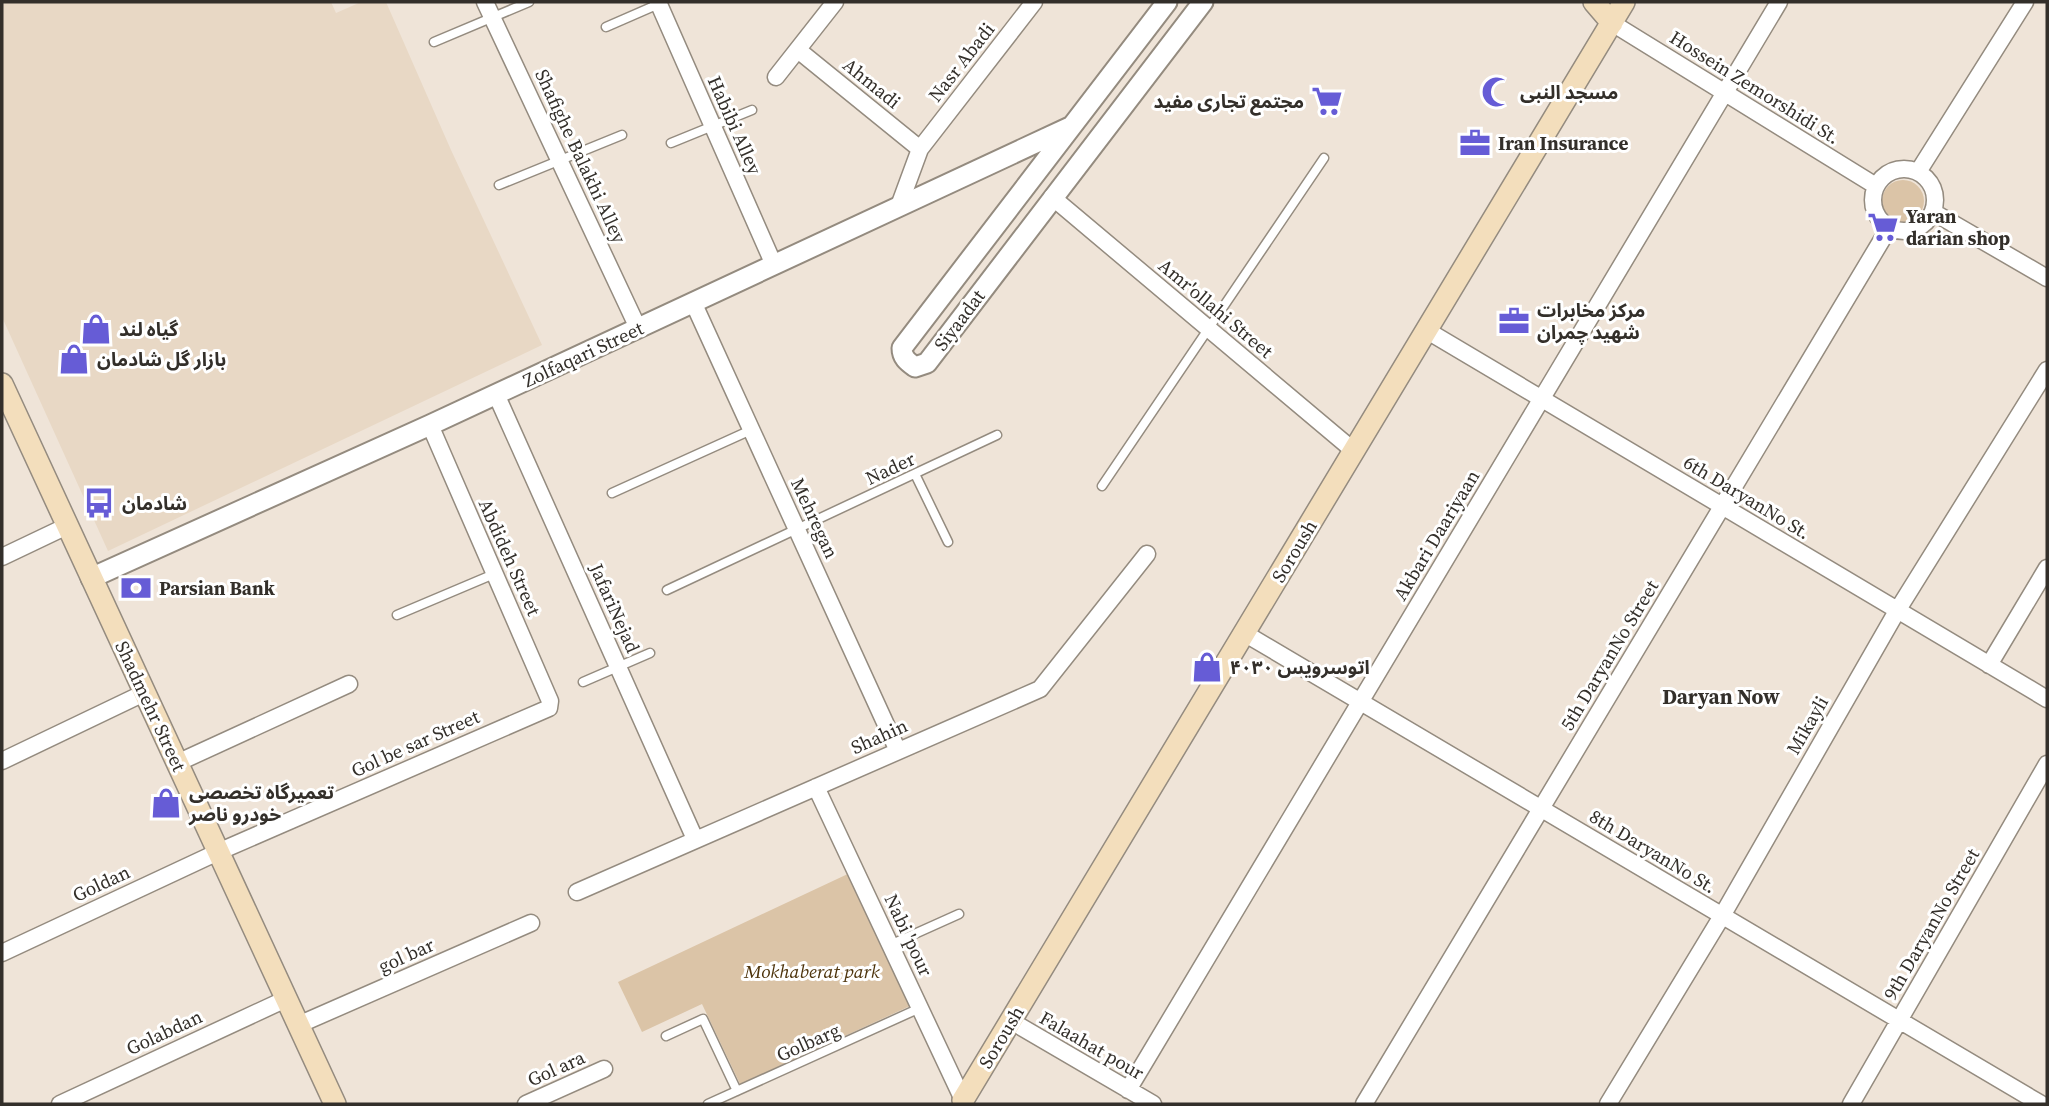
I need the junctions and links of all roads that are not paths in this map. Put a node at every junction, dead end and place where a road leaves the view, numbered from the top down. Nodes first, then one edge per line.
1 (485, 2) edge
2 (529, 2) edge
3 (835, 2) edge
4 (1034, 2) edge
5 (1167, 2) edge
6 (1203, 2) edge
7 (1594, 2) edge
8 (1625, 2) edge
9 (1779, 2) edge
10 (2025, 2) edge
11 (661, 3) edge
12 (493, 17) junction
13 (1612, 23) junction
14 (606, 27) dead end
15 (433, 42) dead end
16 (798, 50) junction
17 (776, 78) dead end
18 (1724, 93) junction
19 (752, 110) dead end
20 (713, 126) junction
21 (622, 135) dead end
22 (671, 143) dead end
23 (920, 149) junction
24 (1042, 150) junction
25 (1324, 158) dead end
26 (560, 161) junction
27 (1918, 172) junction
28 (499, 185) dead end
29 (1876, 186) junction
30 (1052, 197) junction
31 (899, 206) junction
32 (1933, 212) junction
33 (1889, 228) junction
34 (774, 264) junction
35 (2047, 278) edge
36 (693, 302) junction
37 (638, 328) junction
38 (1210, 330) junction
39 (1426, 330) junction
40 (2047, 370) edge
41 (2, 384) edge
42 (496, 394) junction
43 (1541, 400) junction
44 (430, 425) junction
45 (751, 430) junction
46 (997, 435) dead end
47 (1354, 451) junction
48 (915, 474) junction
49 (1102, 486) dead end
50 (612, 493) dead end
51 (1723, 506) junction
52 (67, 526) junction
53 (797, 529) junction
54 (948, 542) dead end
55 (1147, 554) dead end
56 (2, 557) edge
57 (2047, 568) edge
58 (494, 574) junction
59 (91, 578) junction
60 (667, 590) dead end
61 (1897, 611) junction
62 (397, 615) dead end
63 (1244, 633) junction
64 (650, 653) dead end
65 (1989, 666) junction
66 (618, 668) junction
67 (583, 682) dead end
68 (349, 684) dead end
69 (144, 693) junction
70 (2047, 699) edge
71 (1360, 702) junction
72 (551, 705) joint
73 (898, 751) junction
74 (2, 761) edge
75 (177, 763) junction
76 (2047, 764) edge
77 (816, 787) junction
78 (1541, 809) junction
79 (695, 839) junction
80 (218, 852) junction
81 (577, 892) dead end
82 (959, 914) dead end
83 (1722, 915) junction
84 (531, 923) dead end
85 (890, 945) junction
86 (2, 953) edge
87 (286, 999) junction
88 (920, 1008) junction
89 (1011, 1021) junction
90 (1900, 1021) junction
91 (298, 1025) junction
92 (666, 1036) dead end
93 (604, 1069) dead end
94 (1128, 1090) junction
95 (737, 1091) junction
96 (964, 1102) edge
97 (1145, 1103) edge
98 (60, 1104) edge
99 (334, 1104) edge
100 (526, 1104) edge
101 (708, 1104) edge
102 (1364, 1104) edge
103 (1608, 1104) edge
104 (1851, 1104) edge
105 (2040, 1104) edge

1 - 12 street, Shafighe Balakhi Alley
2 - 12 lane
3 - 16 street
4 - 23 street, Nasr Abadi
5 - 24 street, Zolfaqari Street
6 - 30 street, Siyaadat
7 - 13 main road
8 - 13 main road, Soroush
9 - 18 street, Akbari Daariyaan
10 - 27 street
11 - 14 lane
11 - 20 street, Habibi Alley
12 - 15 lane
12 - 26 street, Shafighe Balakhi Alley
13 - 18 street, Hossein Zemorshidi St.
13 - 39 main road, Soroush
16 - 17 street
16 - 23 street, Ahmadi
18 - 29 street, Hossein Zemorshidi St.
18 - 43 street, Akbari Daariyaan
19 - 20 lane
20 - 22 lane
20 - 34 street, Habibi Alley
21 - 26 lane
23 - 31 street, Nasr Abadi
24 - 30 street, Siyaadat
24 - 31 street, Zolfaqari Street
25 - 38 lane
26 - 28 lane
26 - 37 street, Shafighe Balakhi Alley
27 - 29 street
27 - 32 street
29 - 33 street
30 - 38 street, Amr'ollahi Street
31 - 34 street, Zolfaqari Street
32 - 33 street
32 - 35 street
33 - 51 street, 5th DaryanNo Street
34 - 36 street, Zolfaqari Street
36 - 37 street, Zolfaqari Street
36 - 45 street, Mehregan
37 - 42 street, Zolfaqari Street
38 - 47 street, Amr'ollahi Street
38 - 49 lane
39 - 43 street, 6th DaryanNo St.
39 - 47 main road, Soroush
40 - 61 street, Mikayli
41 - 52 main road, Shadmehr Street
42 - 44 street, Zolfaqari Street
42 - 66 street, JafariNejad
43 - 51 street, 6th DaryanNo St.
43 - 71 street, Akbari Daariyaan
44 - 58 street, Abdideh Street
44 - 59 street, Zolfaqari Street
45 - 50 lane
45 - 53 street, Mehregan
46 - 48 lane, Nader
47 - 63 main road, Soroush
48 - 53 lane, Nader
48 - 54 lane
51 - 61 street, 6th DaryanNo St.
51 - 78 street, 5th DaryanNo Street
52 - 56 street
52 - 59 main road, Shadmehr Street
53 - 60 lane, Nader
53 - 73 street, Mehregan
55 - 73 street, Shahin
57 - 65 street
58 - 62 lane
58 - 72 street, Abdideh Street
59 - 69 main road, Shadmehr Street
61 - 65 street, 6th DaryanNo St.
61 - 83 street, Mikayli
63 - 71 street, 8th DaryanNo St.
63 - 89 main road, Soroush
64 - 66 lane
65 - 70 street, 6th DaryanNo St.
66 - 67 lane
66 - 79 street, JafariNejad
68 - 75 street
69 - 74 street
69 - 75 main road, Shadmehr Street
71 - 78 street, 8th DaryanNo St.
71 - 94 street, Akbari Daariyaan
72 - 80 street, Gol be sar Street
73 - 77 street, Shahin
75 - 80 main road, Shadmehr Street
76 - 90 street, 9th DaryanNo Street
77 - 79 street, Shahin
77 - 85 street, Nabi 'pour
78 - 83 street, 8th DaryanNo St.
78 - 102 street, 5th DaryanNo Street
79 - 81 street, Shahin
80 - 86 street, Goldan
80 - 87 main road, Shadmehr Street
82 - 85 lane
83 - 90 street, 8th DaryanNo St.
83 - 103 street, Mikayli
84 - 91 street, gol bar
85 - 88 street, Nabi 'pour
87 - 91 main road, Shadmehr Street
87 - 98 street, Golabdan
88 - 95 lane, Golbarg
88 - 96 street, Nabi 'pour
89 - 94 street, Falaahat pour
89 - 96 main road, Soroush
90 - 104 street, 9th DaryanNo Street
90 - 105 street, 8th DaryanNo St.
91 - 99 main road, Shadmehr Street
92 - 95 lane
93 - 100 street, Gol ara
94 - 97 street, Falaahat pour
95 - 101 lane, Golbarg

